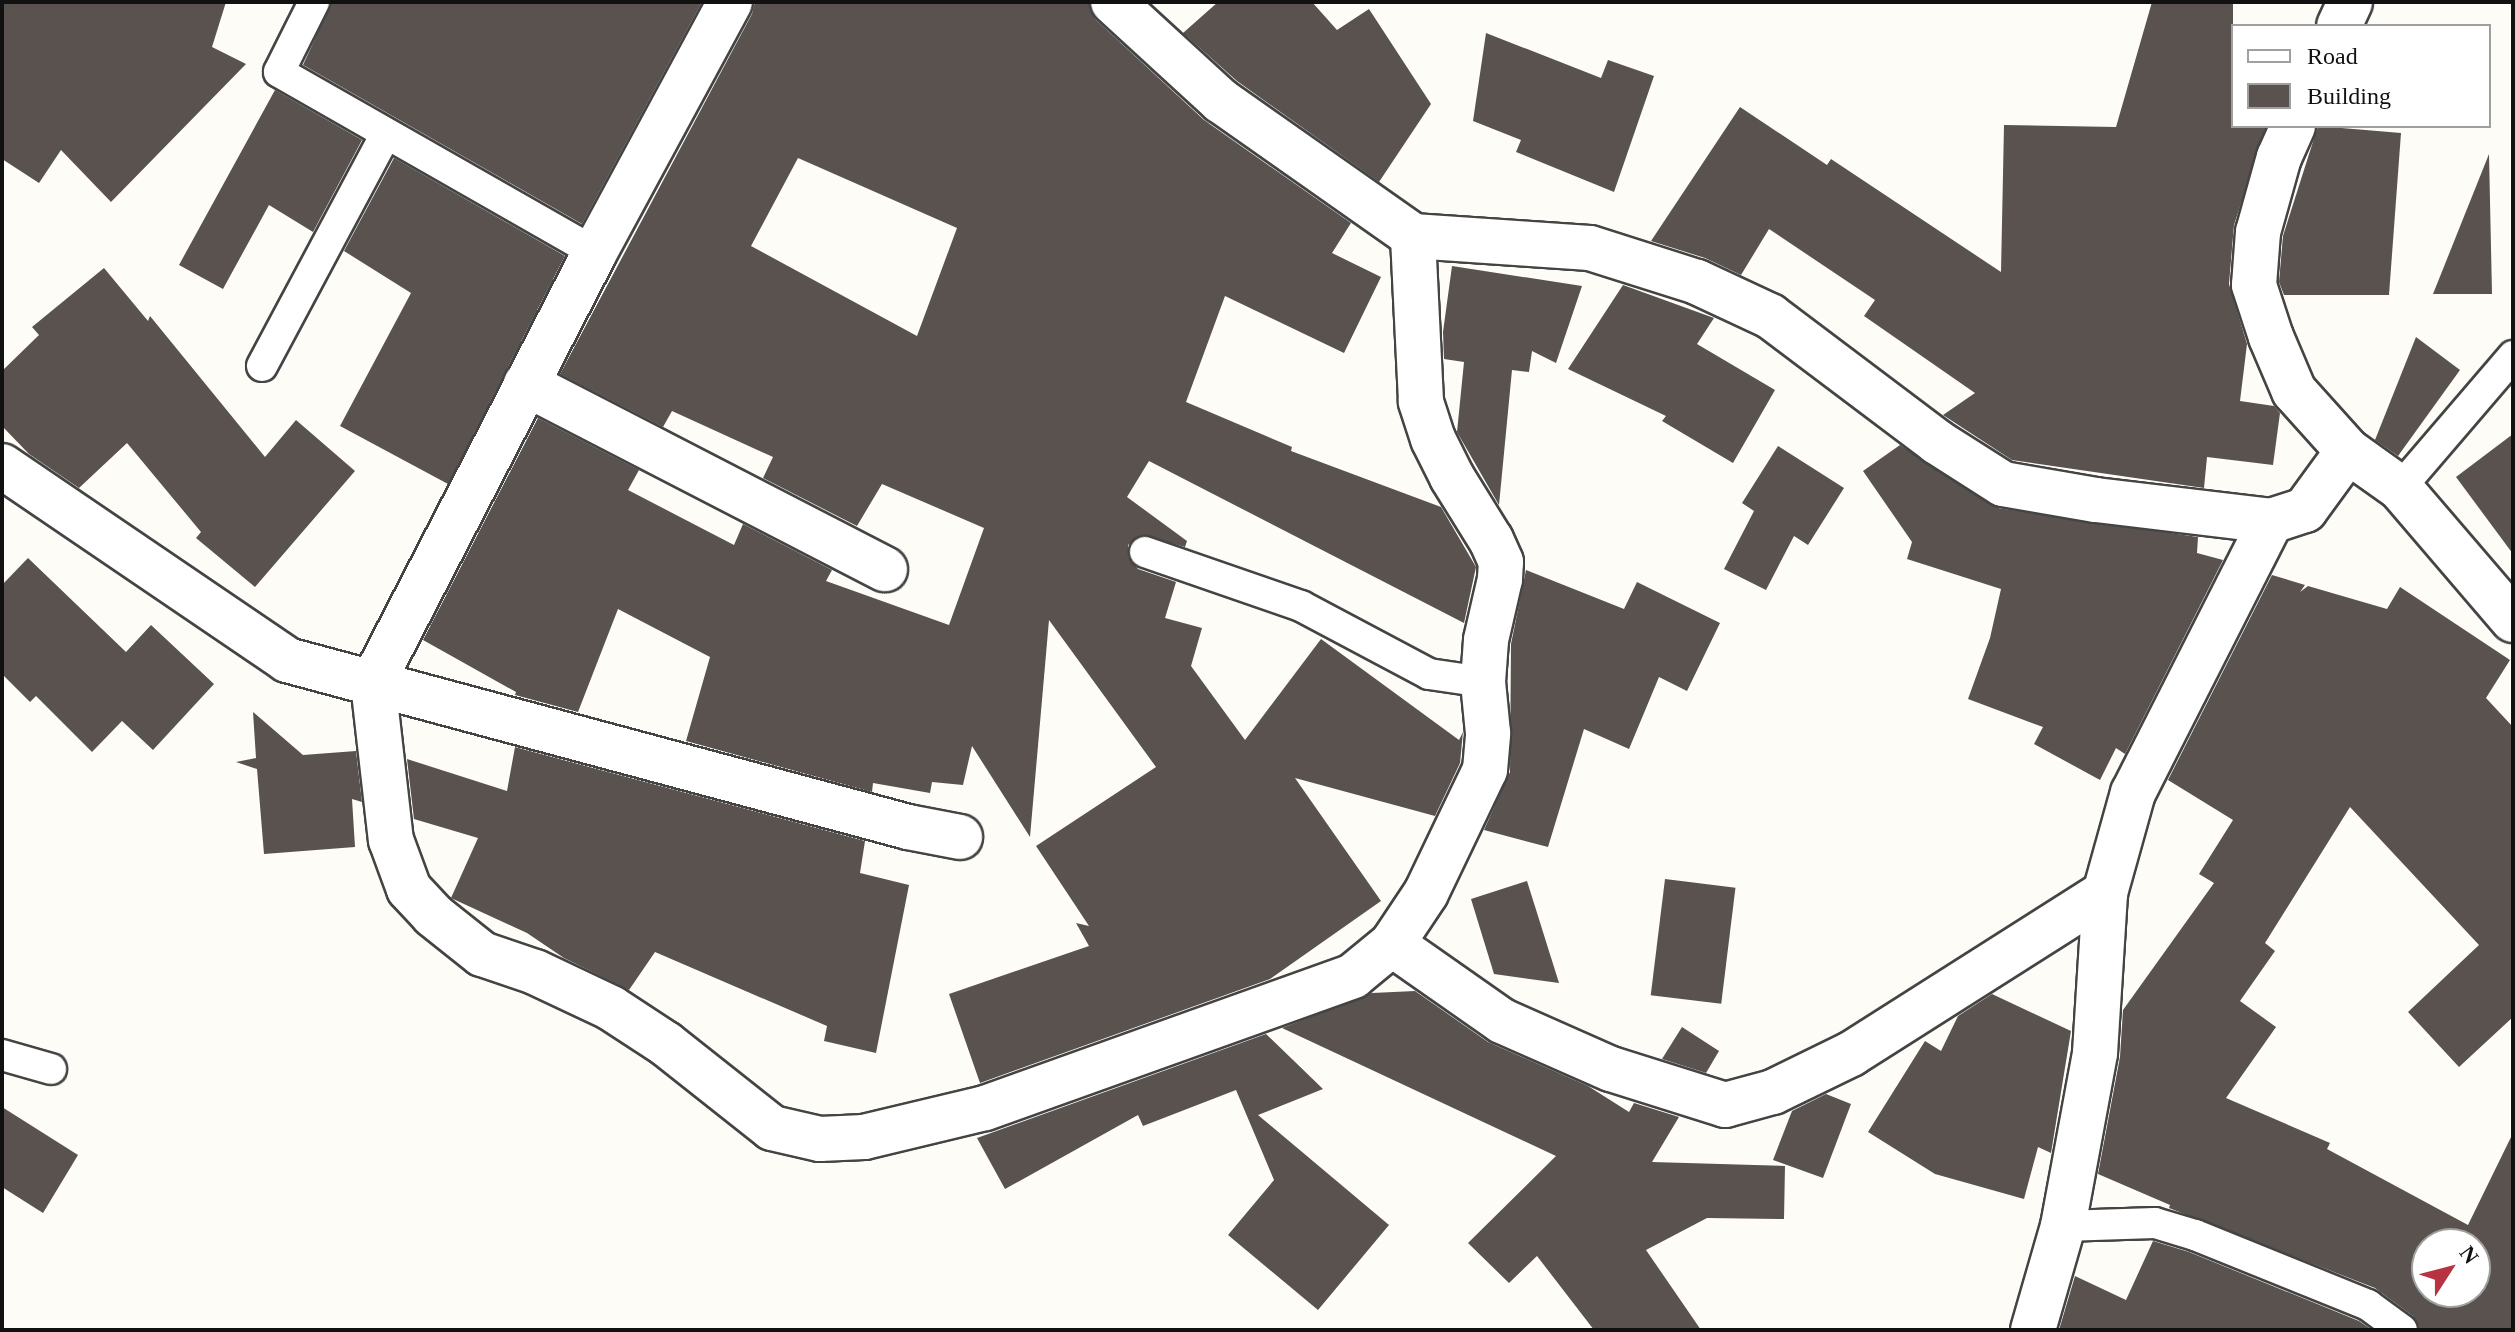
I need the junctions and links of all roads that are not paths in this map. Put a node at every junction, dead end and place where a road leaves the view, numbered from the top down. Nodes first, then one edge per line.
1 (314, 2) edge
2 (730, 2) edge
3 (1113, 2) edge
4 (2350, 2) edge
5 (2340, 24) edge
6 (2292, 128) edge
7 (386, 134) junction
8 (1413, 236) junction
9 (595, 252) junction
10 (2513, 356) edge
11 (262, 366) dead end
12 (526, 384) junction
13 (2348, 451) junction
14 (2, 466) edge
15 (2400, 488) junction
16 (2271, 521) junction
17 (1145, 552) dead end
18 (885, 569) dead end
19 (2513, 620) edge
20 (1483, 682) junction
21 (373, 683) junction
22 (960, 837) dead end
23 (2105, 893) junction
24 (1392, 944) junction
25 (2, 1055) edge
26 (51, 1069) dead end
27 (2063, 1226) junction
28 (2033, 1330) edge
29 (2402, 1330) edge

1 - 7 lane
2 - 9 street
3 - 8 street
4 - 5 street
6 - 13 street
7 - 9 lane
7 - 11 lane
8 - 16 street
8 - 20 street
9 - 12 street
10 - 15 lane
12 - 18 street
12 - 21 street
13 - 15 street
13 - 16 street
14 - 21 street
15 - 19 street
16 - 23 street
17 - 20 lane
20 - 24 street
21 - 22 street
21 - 24 street
23 - 24 street
23 - 27 street
25 - 26 lane
27 - 28 street
27 - 29 lane

